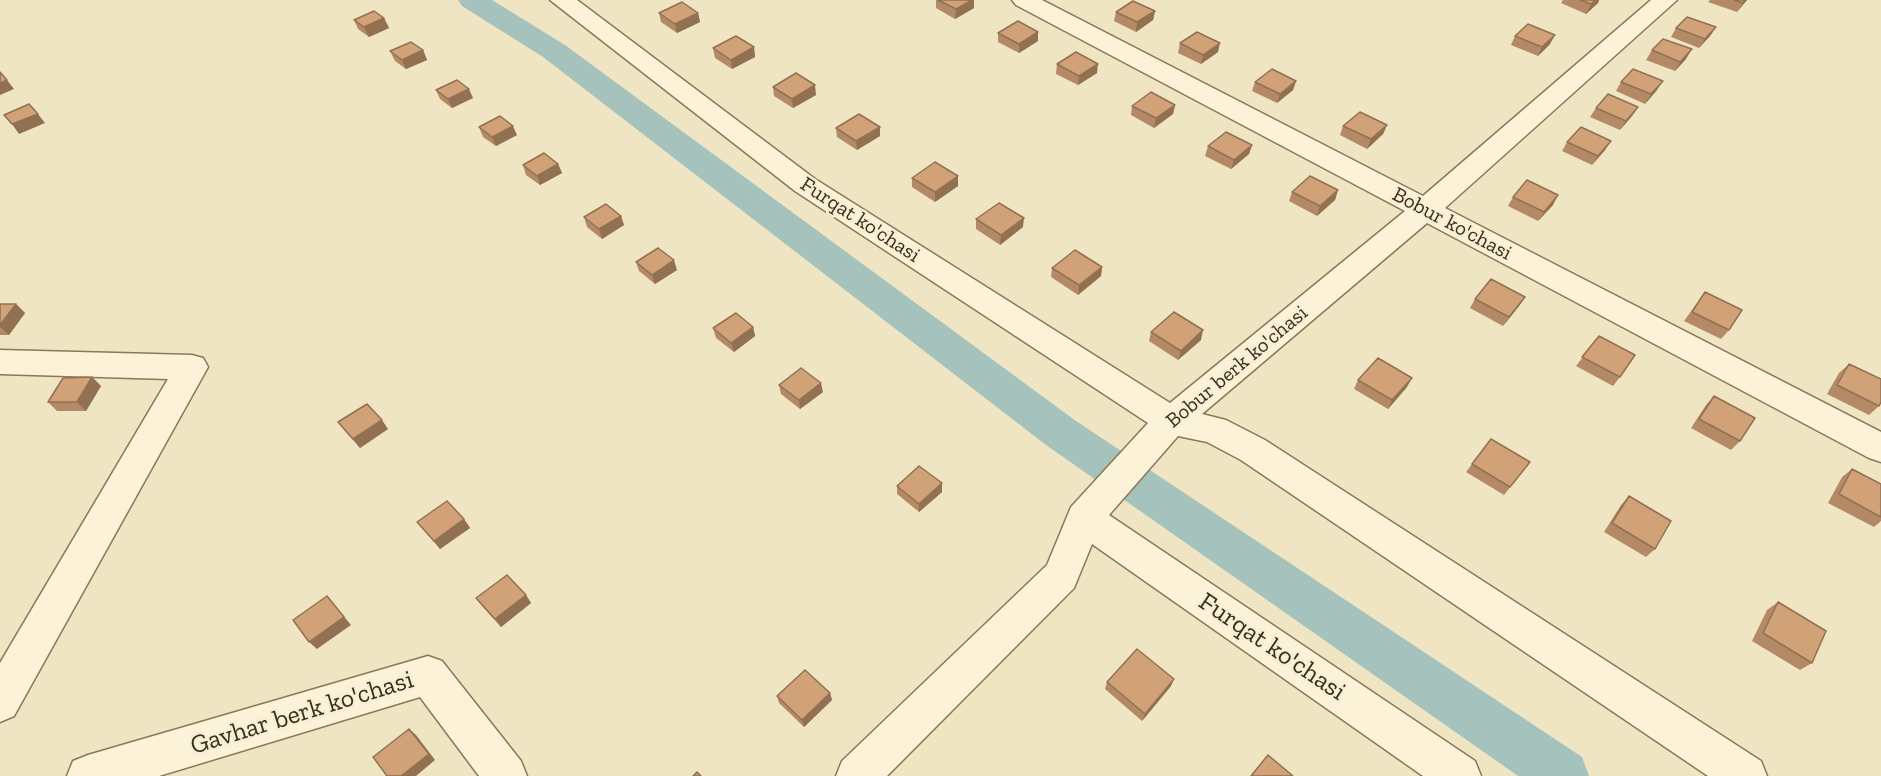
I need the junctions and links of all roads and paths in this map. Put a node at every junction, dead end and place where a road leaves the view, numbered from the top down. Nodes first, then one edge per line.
1 (562, 0) edge
2 (1024, 0) edge
3 (1665, 0) edge
4 (1425, 210) junction
5 (0, 362) edge
6 (1171, 421) junction
7 (1881, 448) edge
8 (1084, 518) junction
9 (0, 702) edge
10 (88, 776) edge
11 (506, 776) edge
12 (857, 776) edge
13 (1460, 776) edge
14 (1746, 776) edge

1 - 6 street, Furqat ko'chasi
2 - 4 street, Bobur ko'chasi
3 - 4 street, Bobur berk ko'chasi
4 - 6 street, Bobur berk ko'chasi
4 - 7 street, Bobur ko'chasi
5 - 9 street
6 - 8 street, Bobur berk ko'chasi
6 - 14 street
8 - 12 street, Bobur berk ko'chasi
8 - 13 street, Furqat ko'chasi
10 - 11 street, Gavhar berk ko'chasi

